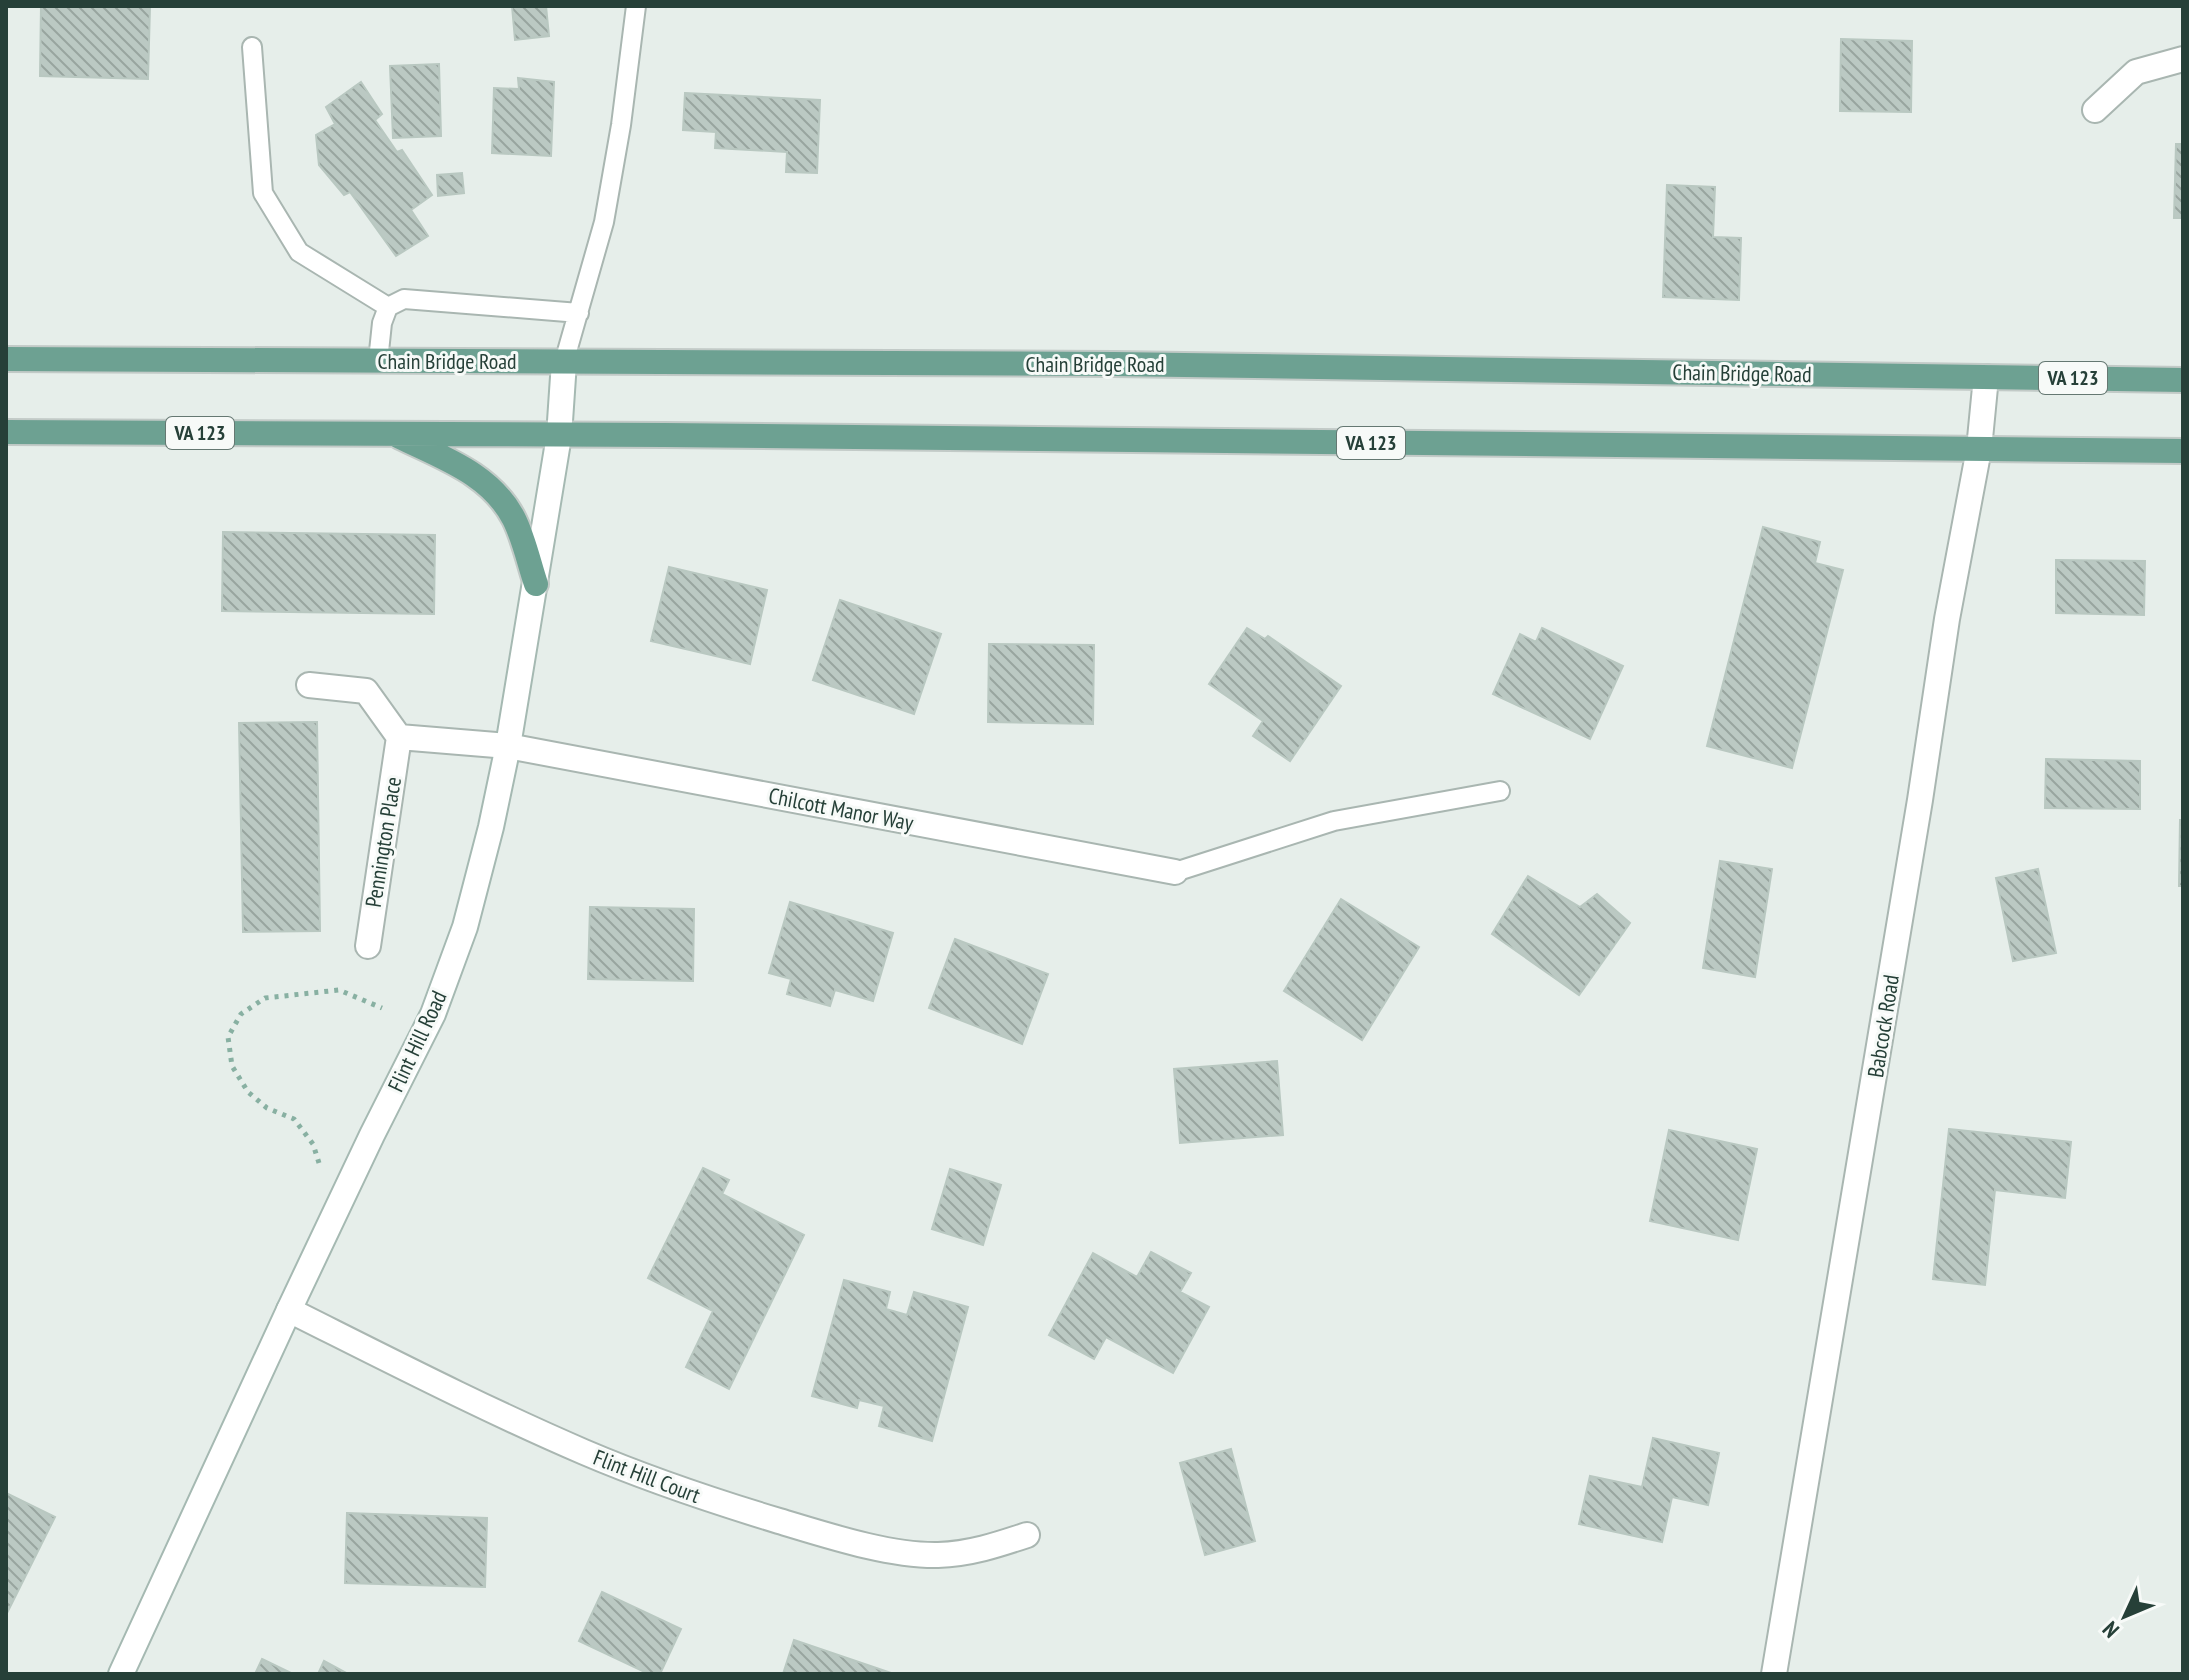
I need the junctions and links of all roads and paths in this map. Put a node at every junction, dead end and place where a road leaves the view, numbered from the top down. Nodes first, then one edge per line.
1 (636, 6) edge
2 (252, 47) dead end
3 (2183, 59) edge
4 (2095, 110) dead end
5 (388, 307) junction
6 (579, 313) junction
7 (6, 359) edge
8 (378, 361) junction
9 (564, 362) junction
10 (1986, 377) junction
11 (2183, 380) edge
12 (6, 432) edge
13 (395, 434) junction
14 (559, 436) junction
15 (1979, 449) junction
16 (2183, 451) edge
17 (536, 584) junction
18 (309, 685) dead end
19 (399, 737) junction
20 (508, 746) junction
21 (1500, 791) dead end
22 (1175, 872) joint
23 (368, 946) dead end
24 (382, 1008) dead end
25 (319, 1163) dead end
26 (289, 1310) junction
27 (1027, 1535) dead end
28 (121, 1674) edge
29 (1774, 1674) edge

1 - 6 lane
2 - 5 lane
3 - 4 street
5 - 6 lane
5 - 8 lane
6 - 9 lane
7 - 8 main road, Chain Bridge Road / VA 123
8 - 9 main road, Chain Bridge Road / VA 123
9 - 10 main road, Chain Bridge Road / VA 123
9 - 14 street, Flint Hill Road
10 - 11 main road, Chain Bridge Road / VA 123
10 - 15 street, Babcock Road
12 - 13 main road, VA 123
13 - 14 main road, VA 123
13 - 17 main road
14 - 15 main road, VA 123
14 - 17 street, Flint Hill Road
15 - 16 main road, VA 123
15 - 29 street, Babcock Road
17 - 20 street, Flint Hill Road
18 - 19 street
19 - 20 street
19 - 23 street, Pennington Place
20 - 22 street, Chilcott Manor Way
20 - 26 street, Flint Hill Road
21 - 22 lane
24 - 25 path
26 - 27 street, Flint Hill Court
26 - 28 street, Flint Hill Road

